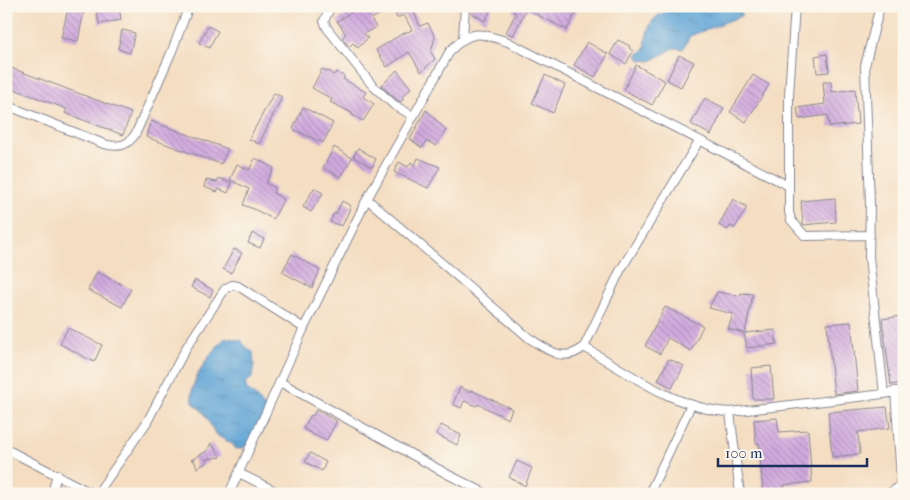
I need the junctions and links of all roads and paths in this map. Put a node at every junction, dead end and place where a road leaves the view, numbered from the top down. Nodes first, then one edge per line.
1 (188, 6) edge
2 (331, 6) edge
3 (465, 6) edge
4 (795, 6) edge
5 (880, 6) edge
6 (463, 38) junction
7 (6, 105) edge
8 (413, 116) junction
9 (699, 140) junction
10 (789, 186) junction
11 (367, 199) junction
12 (870, 235) junction
13 (304, 328) junction
14 (584, 347) junction
15 (280, 382) junction
16 (904, 390) edge
17 (895, 391) junction
18 (884, 394) junction
19 (691, 404) junction
20 (730, 412) junction
21 (6, 449) edge
22 (239, 473) junction
23 (57, 474) junction
24 (52, 494) edge
25 (95, 494) edge
26 (229, 494) edge
27 (281, 494) edge
28 (487, 494) edge
29 (649, 494) edge
30 (740, 494) edge
31 (888, 494) edge

1 - 7 street
2 - 8 street
3 - 6 street
4 - 10 street
5 - 12 street
6 - 8 street
6 - 9 street
8 - 11 street
9 - 10 street
9 - 14 street
10 - 12 street
11 - 13 street
11 - 14 street
12 - 18 street
13 - 15 street
13 - 25 street
14 - 19 street
15 - 22 street
15 - 28 street
16 - 17 street
17 - 18 street
17 - 31 street
18 - 20 street
19 - 20 street
19 - 29 street
20 - 30 street
21 - 23 street
22 - 26 street
22 - 27 street
23 - 24 street
23 - 25 street

